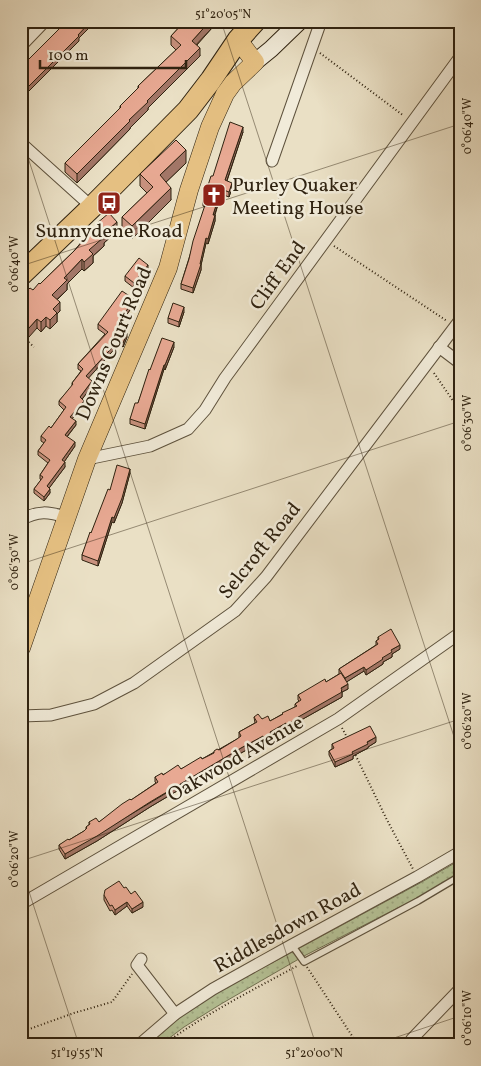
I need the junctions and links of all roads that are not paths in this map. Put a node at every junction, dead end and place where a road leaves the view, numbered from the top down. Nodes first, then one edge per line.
1 (45, 21) edge
2 (254, 21) edge
3 (300, 21) edge
4 (321, 21) edge
5 (238, 40) junction
6 (21, 46) edge
7 (460, 57) edge
8 (255, 62) junction
9 (21, 144) edge
10 (26, 155) edge
11 (272, 161) dead end
12 (92, 208) junction
13 (21, 275) edge
14 (460, 320) edge
15 (439, 347) junction
16 (460, 363) edge
17 (86, 459) junction
18 (66, 517) junction
19 (21, 520) edge
20 (460, 633) edge
21 (21, 648) edge
22 (21, 716) edge
23 (460, 852) edge
24 (460, 876) edge
25 (21, 904) edge
26 (292, 945) junction
27 (137, 966) road end
28 (460, 990) edge
29 (175, 1014) junction
30 (139, 1045) edge
31 (408, 1045) edge

1 - 6 street
2 - 5 highway
3 - 8 street
4 - 11 street
5 - 8 main road
5 - 12 highway
7 - 17 street, Cliff End
8 - 17 main road, Downs Court Road
9 - 10 street
10 - 12 street
12 - 13 highway
14 - 15 street, Selcroft Road
15 - 16 street
15 - 22 street, Selcroft Road
17 - 18 main road, Downs Court Road
18 - 19 street
18 - 21 main road, Downs Court Road
20 - 25 street, Oakwood Avenue
23 - 26 street, Riddlesdown Road
24 - 26 lane
26 - 29 street, Riddlesdown Road
27 - 29 street
28 - 31 street
29 - 30 street, Riddlesdown Road

